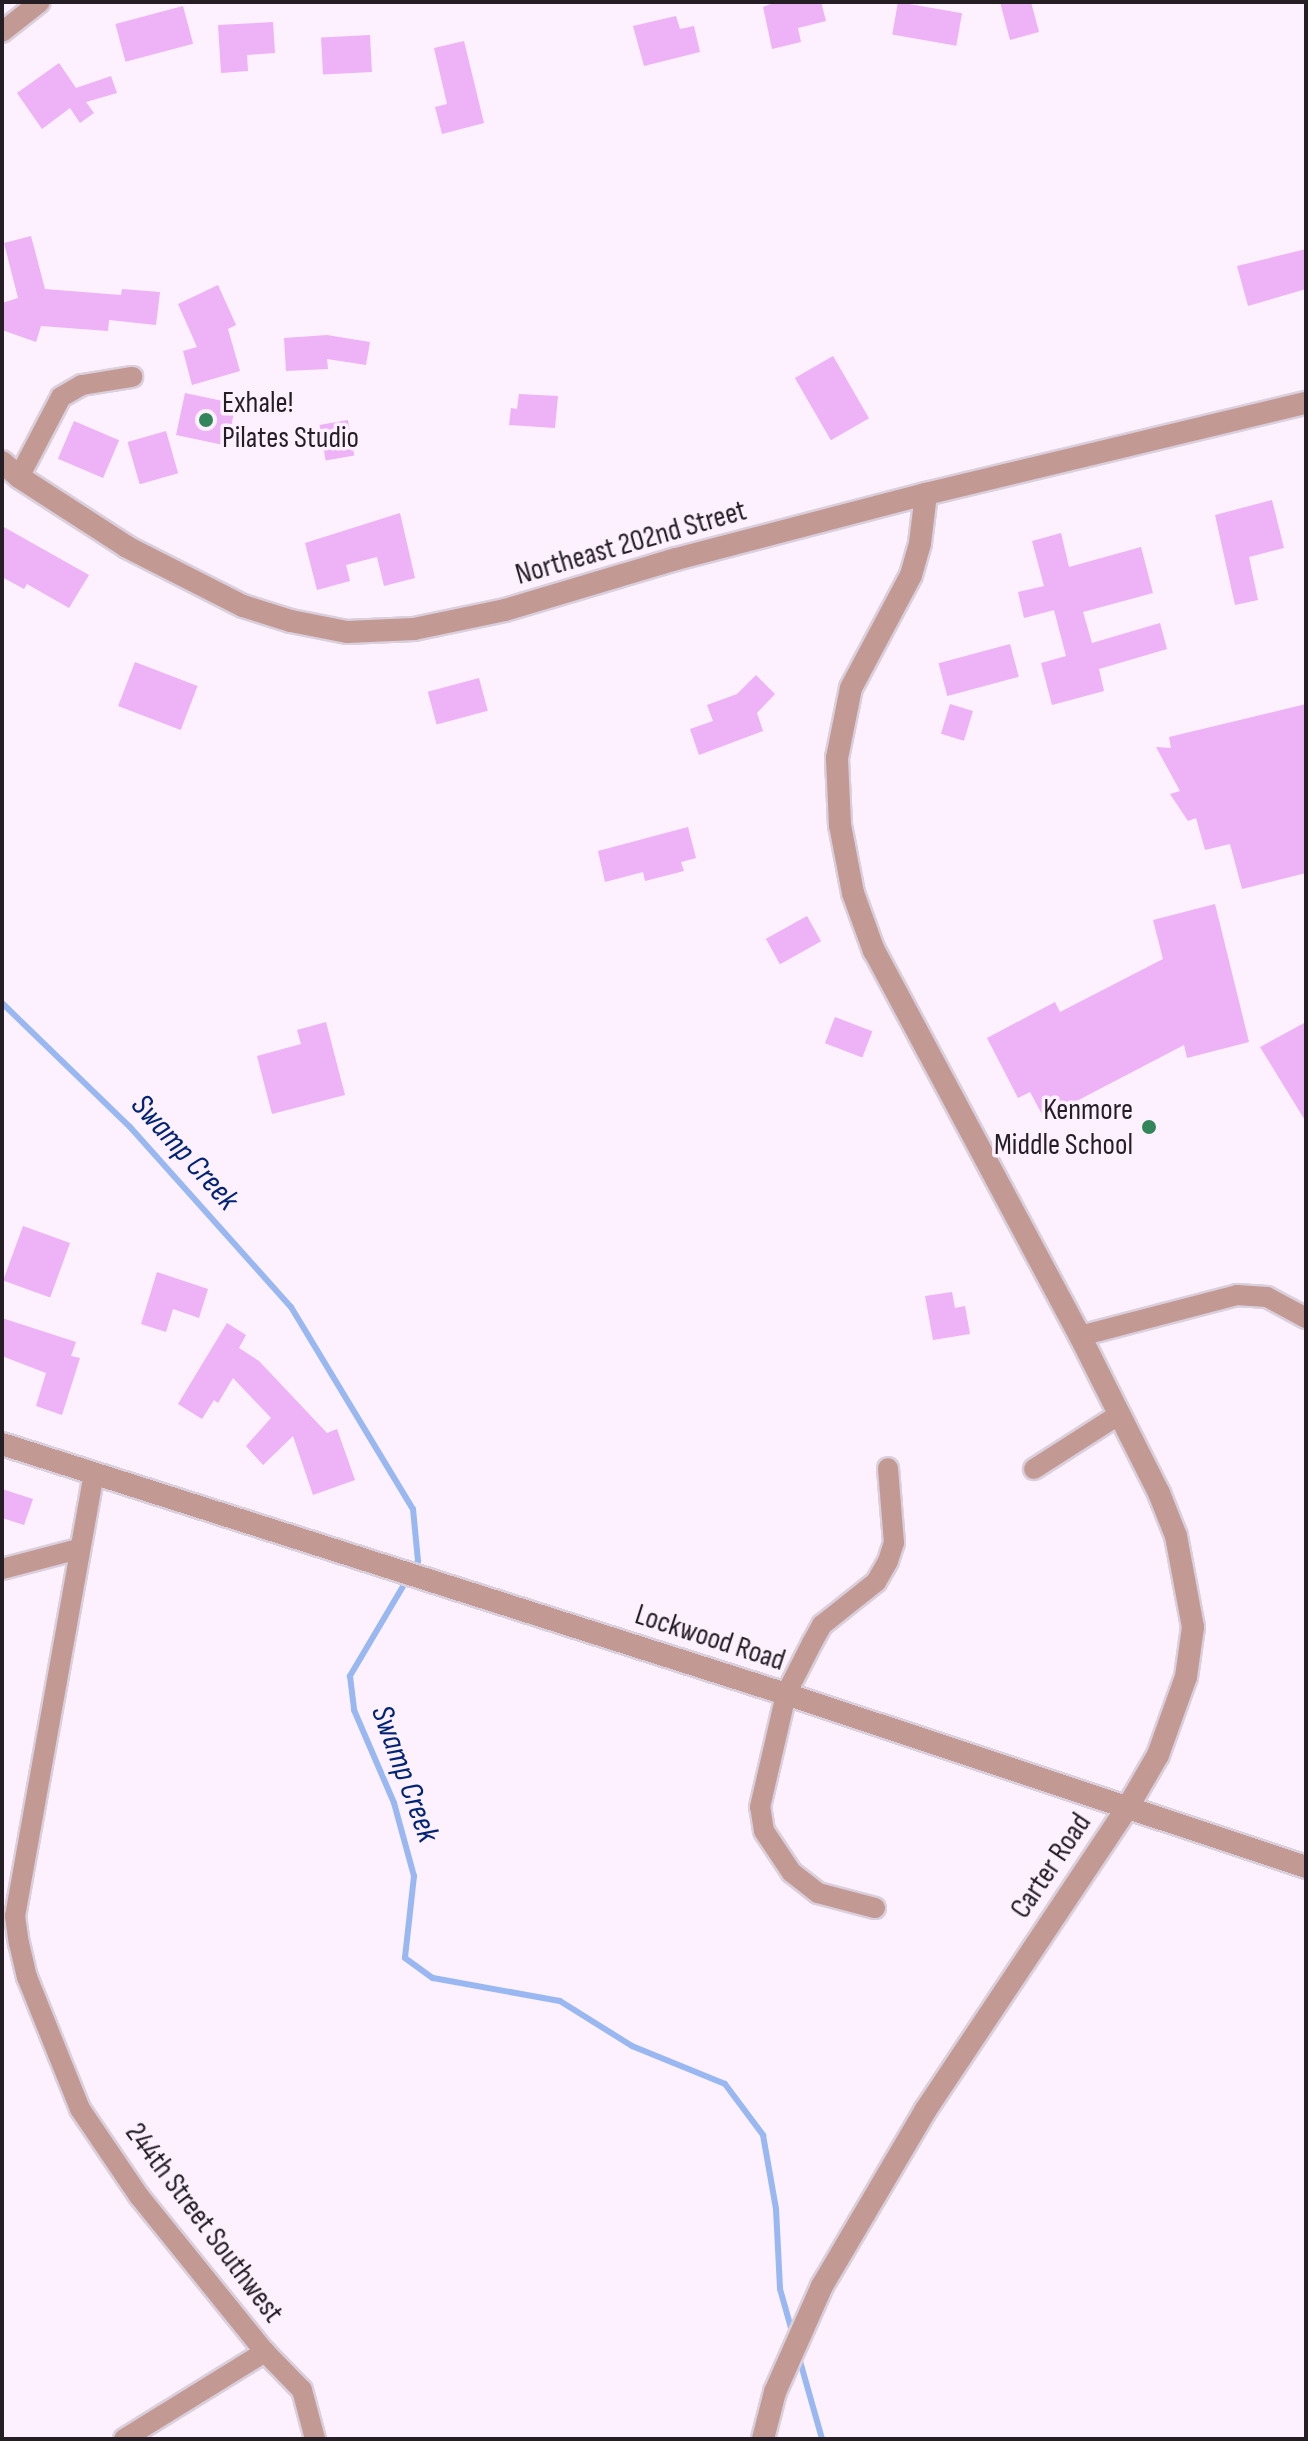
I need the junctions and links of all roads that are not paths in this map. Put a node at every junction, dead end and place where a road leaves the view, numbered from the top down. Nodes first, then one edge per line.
1 (40, 2) edge
2 (2, 32) edge
3 (132, 377) dead end
4 (1306, 403) edge
5 (10, 470) edge
6 (926, 494) junction
7 (1306, 1318) edge
8 (1080, 1336) junction
9 (1120, 1414) junction
10 (2, 1444) edge
11 (888, 1468) dead end
12 (1034, 1469) dead end
13 (94, 1473) junction
14 (78, 1549) junction
15 (2, 1569) edge
16 (786, 1694) junction
17 (1129, 1805) junction
18 (1306, 1867) edge
19 (875, 1908) dead end
20 (265, 2352) junction
21 (124, 2439) edge
22 (315, 2439) edge
23 (763, 2439) edge

1 - 2 street
3 - 5 street
4 - 6 street, Northeast 202nd Street
5 - 6 street, Northeast 202nd Street
6 - 8 street, Carter Road
7 - 8 street
8 - 9 street, Carter Road
9 - 12 street
9 - 17 street, Carter Road
10 - 13 street, Lockwood Road
11 - 16 street
13 - 14 street, 244th Street Southwest
13 - 16 street, Lockwood Road
14 - 15 street
14 - 20 street, 244th Street Southwest
16 - 17 street, Lockwood Road
16 - 19 street
17 - 18 street, Lockwood Road
17 - 23 street, Carter Road
20 - 21 street, 244th Street Southwest
20 - 22 street, 244th Street Southwest

